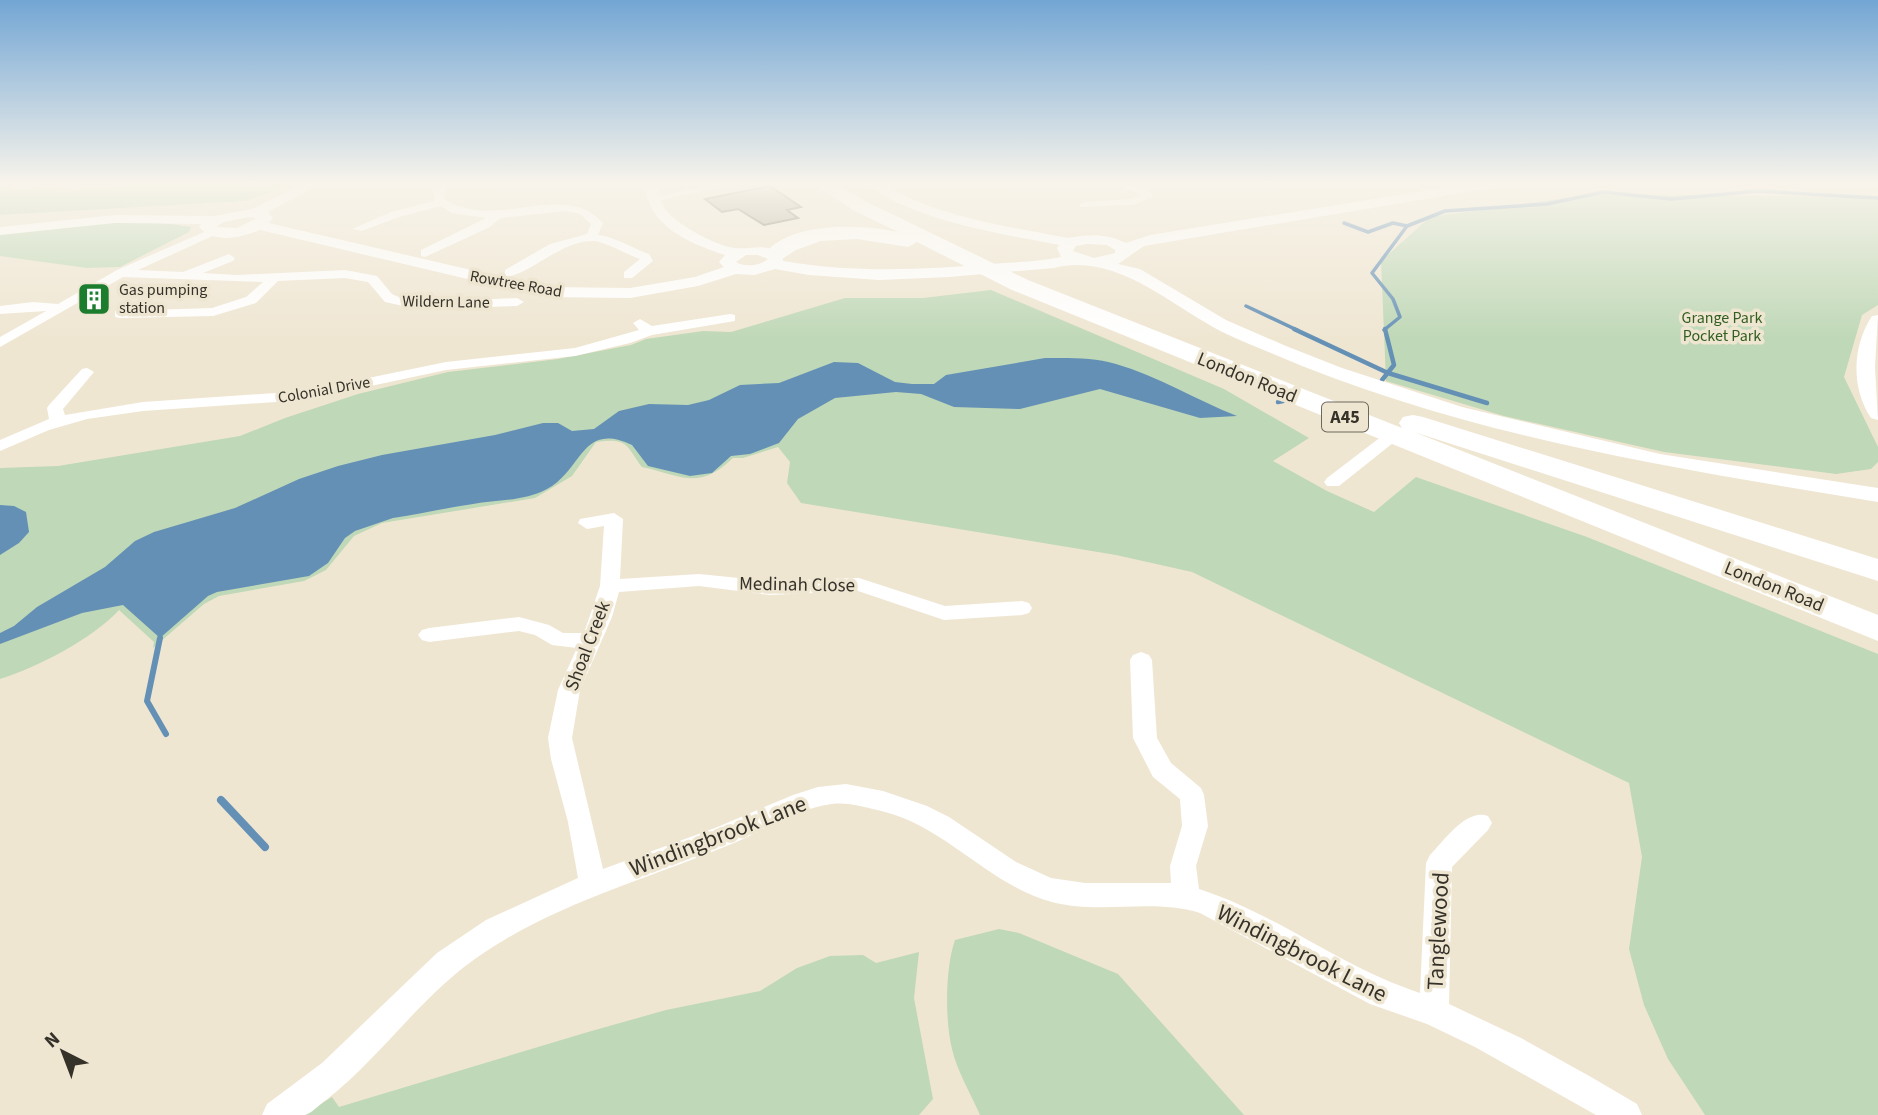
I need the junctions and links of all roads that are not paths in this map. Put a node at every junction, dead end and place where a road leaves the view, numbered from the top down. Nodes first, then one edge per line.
1 (196, 235) edge
2 (319, 235) edge
3 (459, 235) edge
4 (593, 235) edge
5 (694, 235) edge
6 (835, 235) edge
7 (883, 235) edge
8 (919, 235) edge
9 (953, 235) edge
10 (1011, 235) edge
11 (1181, 235) edge
12 (1175, 236) junction
13 (592, 238) junction
14 (1104, 240) junction
15 (1150, 240) junction
16 (706, 242) junction
17 (425, 253) dead end
18 (1078, 255) junction
19 (229, 258) dead end
20 (1127, 259) junction
21 (775, 260) junction
22 (736, 261) junction
23 (659, 270) dead end
24 (121, 273) junction
25 (508, 273) dead end
26 (186, 276) junction
27 (273, 279) junction
28 (698, 281) junction
29 (1153, 283) junction
30 (1020, 285) junction
31 (506, 305) dead end
32 (60, 308) junction
33 (0, 310) edge
34 (120, 314) dead end
35 (730, 318) dead end
36 (1878, 320) edge
37 (0, 344) edge
38 (87, 372) dead end
39 (1878, 414) edge
40 (58, 421) junction
41 (1398, 428) junction
42 (0, 446) edge
43 (1332, 482) dead end
44 (1878, 487) edge
45 (1854, 489) junction
46 (1878, 495) edge
47 (587, 523) dead end
48 (1878, 570) edge
49 (610, 586) junction
50 (1878, 605) edge
51 (1022, 608) dead end
52 (1878, 629) edge
53 (429, 635) dead end
54 (591, 641) junction
55 (1141, 660) dead end
56 (1479, 823) dead end
57 (592, 882) junction
58 (1186, 897) junction
59 (1434, 1013) junction
60 (278, 1115) edge
61 (1625, 1115) edge

1 - 24 street
2 - 28 street, Rowtree Road
3 - 17 street
4 - 13 street
5 - 16 street
6 - 21 highway
7 - 30 highway
8 - 30 highway, London Road / A45
9 - 41 highway, London Road / A45
10 - 18 street
11 - 12 street
12 - 15 street
12 - 29 street
13 - 23 street
13 - 25 street
14 - 15 street
14 - 18 street
14 - 20 street
15 - 20 street
16 - 22 street
16 - 28 street
18 - 20 street
18 - 21 street
19 - 26 street, Wildern Lane
20 - 29 street
21 - 22 street
22 - 28 street, Rowtree Road
24 - 26 street, Wildern Lane
24 - 32 street
26 - 27 street, Wildern Lane
27 - 31 street, Wildern Lane
27 - 34 street
29 - 45 street
30 - 41 highway, London Road / A45
32 - 33 street
32 - 37 street
35 - 40 street, Colonial Drive
36 - 39 street
38 - 40 street
40 - 42 street, Colonial Drive
41 - 43 street
41 - 48 highway, A45
41 - 50 highway, London Road / A45
41 - 52 highway, London Road / A45
44 - 45 street
45 - 46 street
47 - 49 street, Shoal Creek
49 - 51 street, Medinah Close
49 - 54 street, Shoal Creek
53 - 54 street
54 - 57 street, Shoal Creek
55 - 58 street
56 - 59 street, Tanglewood
57 - 58 street, Windingbrook Lane
57 - 60 street, Windingbrook Lane
58 - 59 street, Windingbrook Lane
59 - 61 street, Windingbrook Lane

